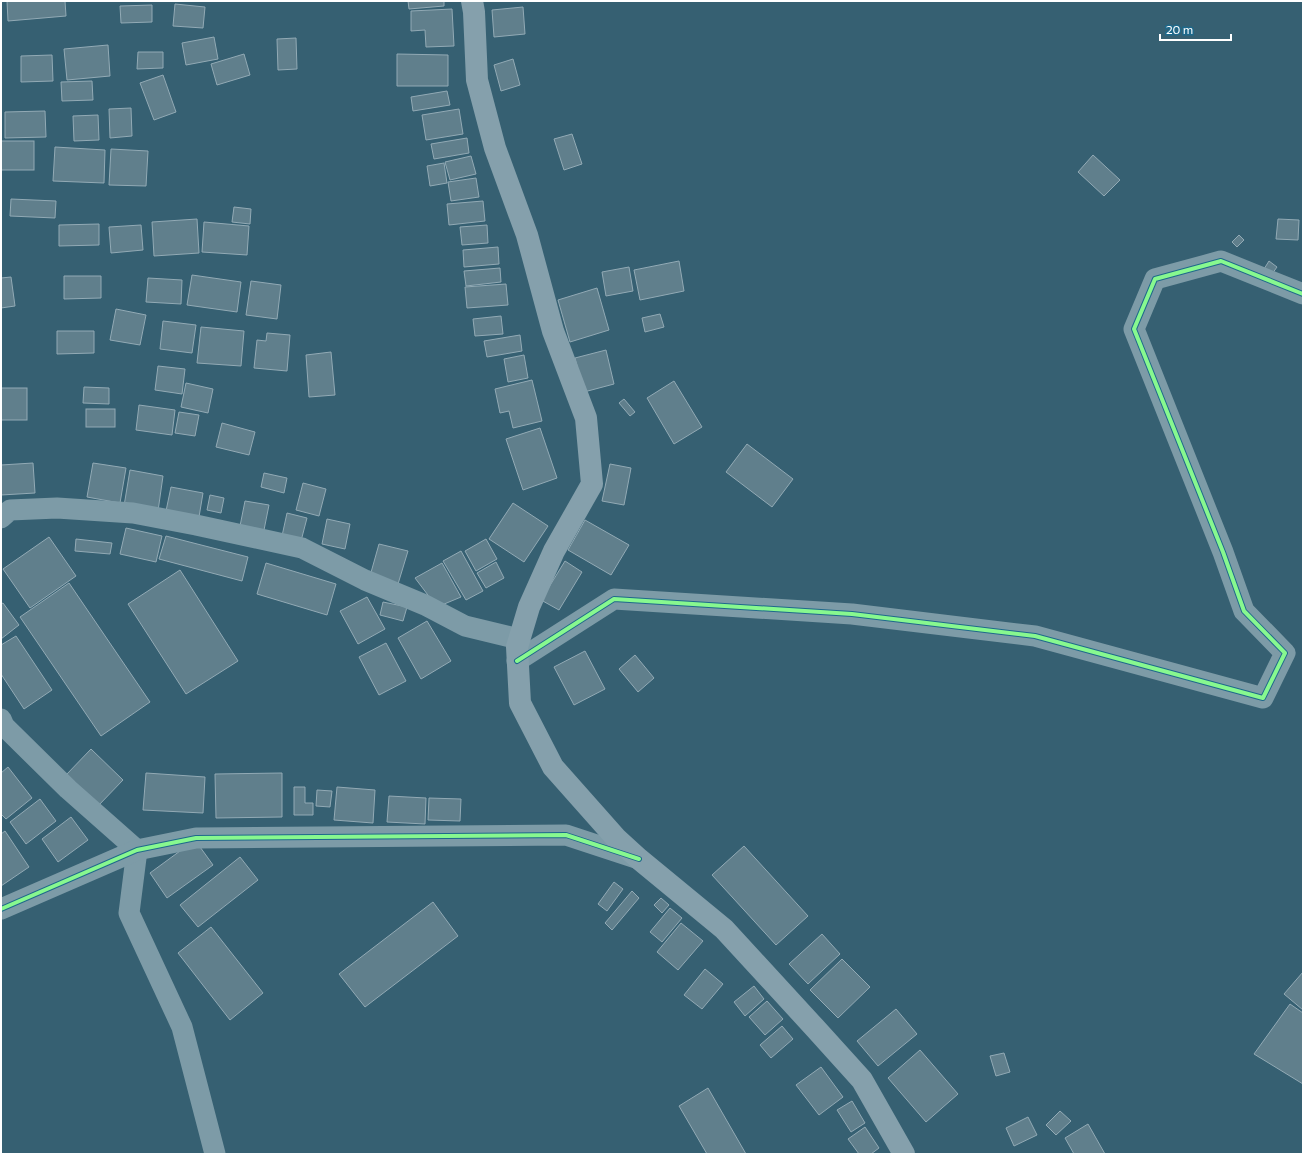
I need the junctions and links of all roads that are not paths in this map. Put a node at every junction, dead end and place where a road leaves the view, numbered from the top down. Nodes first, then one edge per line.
1 (472, 1) edge
2 (1303, 294) edge
3 (1, 518) edge
4 (519, 639) junction
5 (518, 661) junction
6 (1, 719) edge
7 (137, 850) junction
8 (639, 859) junction
9 (1, 909) edge
10 (215, 1154) edge
11 (904, 1154) edge

1 - 4 main road
2 - 5 street
3 - 4 street
4 - 5 main road
5 - 8 main road
6 - 7 street
7 - 8 street
7 - 9 street
7 - 10 street
8 - 11 main road

